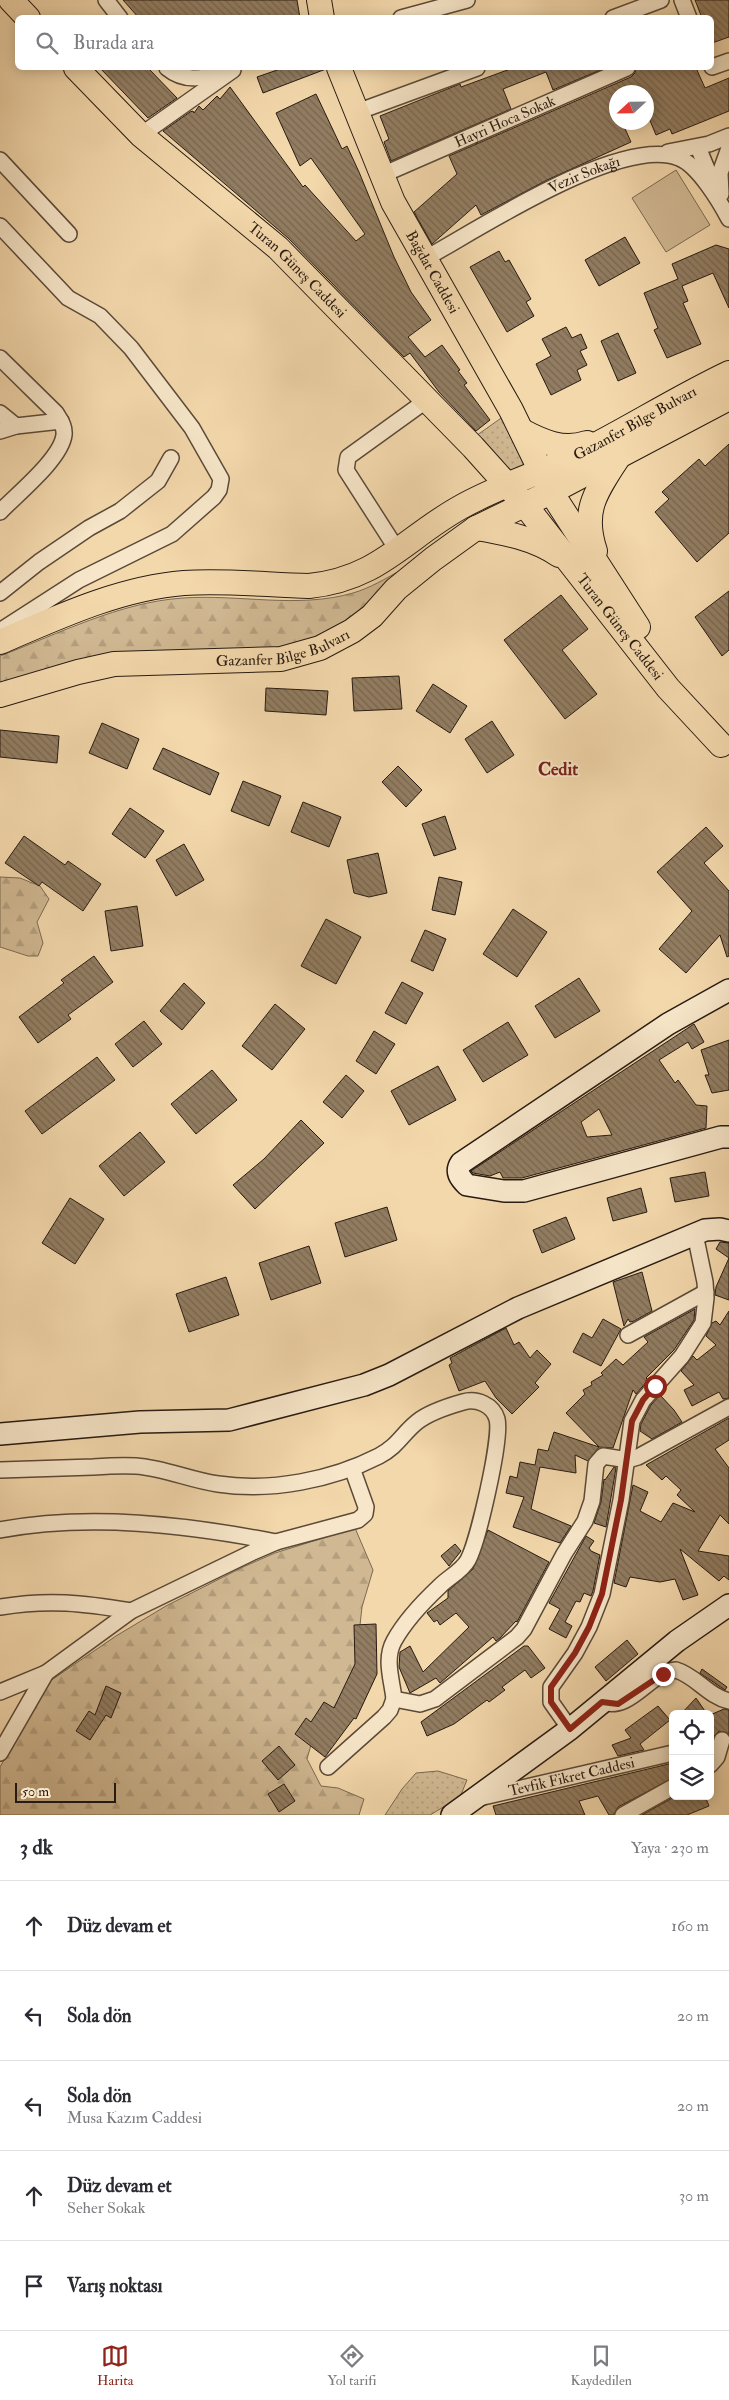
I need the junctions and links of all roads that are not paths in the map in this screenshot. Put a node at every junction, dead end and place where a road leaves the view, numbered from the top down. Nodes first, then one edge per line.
1 (11, 0) edge
2 (106, 0) edge
3 (319, 0) edge
4 (467, 0) edge
5 (661, 0) edge
6 (682, 0) edge
7 (25, 15) edge
8 (118, 15) edge
9 (322, 15) edge
10 (412, 15) edge
11 (621, 15) edge
12 (687, 15) edge
13 (729, 61) edge
14 (714, 66) edge
15 (78, 70) edge
16 (170, 70) edge
17 (232, 70) edge
18 (235, 70) edge
19 (340, 70) edge
20 (472, 70) edge
21 (622, 70) edge
22 (357, 112) junction
23 (141, 135) junction
24 (729, 136) edge
25 (703, 146) junction
26 (729, 148) edge
27 (664, 153) junction
28 (0, 160) edge
29 (382, 175) junction
30 (725, 212) edge
31 (0, 226) edge
32 (69, 234) dead end
33 (426, 258) junction
34 (0, 358) edge
35 (729, 373) edge
36 (713, 397) edge
37 (427, 400) junction
38 (0, 413) edge
39 (61, 421) junction
40 (0, 424) edge
41 (16, 426) junction
42 (522, 431) junction
43 (0, 432) edge
44 (614, 446) junction
45 (473, 447) junction
46 (171, 458) dead end
47 (540, 471) junction
48 (507, 485) junction
49 (551, 492) junction
50 (525, 505) junction
51 (461, 507) junction
52 (0, 512) edge
53 (476, 528) junction
54 (398, 551) junction
55 (570, 564) junction
56 (602, 574) junction
57 (0, 593) edge
58 (51, 609) junction
59 (0, 631) edge
60 (0, 642) edge
61 (0, 694) edge
62 (725, 750) edge
63 (729, 990) edge
64 (729, 1137) edge
65 (729, 1231) edge
66 (695, 1234) junction
67 (706, 1292) junction
68 (628, 1335) dead end
69 (729, 1407) edge
70 (0, 1434) edge
71 (628, 1460) junction
72 (352, 1468) junction
73 (0, 1470) edge
74 (0, 1530) edge
75 (276, 1542) junction
76 (729, 1606) edge
77 (0, 1607) edge
78 (131, 1611) junction
79 (46, 1673) junction
80 (0, 1692) edge
81 (394, 1699) junction
82 (729, 1701) edge
83 (602, 1702) junction
84 (570, 1729) junction
85 (720, 1741) edge
86 (0, 1753) edge
87 (669, 1754) edge
88 (714, 1761) edge
89 (328, 1767) dead end
90 (669, 1789) edge
91 (470, 1800) junction
92 (452, 1815) edge
93 (622, 1815) edge

1 - 7 main road
2 - 8 street
3 - 9 main road
4 - 10 street
5 - 11 street
6 - 12 street
13 - 14 street
15 - 23 main road, Turan Güneş Caddesi
16 - 17 street
18 - 23 street
19 - 22 main road, Bağdat Caddesi
20 - 22 street
21 - 29 street, Hayri Hoca Sokak
22 - 29 main road, Bağdat Caddesi
23 - 37 main road, Turan Güneş Caddesi
24 - 25 street
25 - 27 street
25 - 30 street
26 - 30 street
27 - 30 street, Vezir Sokağı
27 - 33 street, Vezir Sokağı
28 - 32 street
29 - 33 main road, Bağdat Caddesi
31 - 58 street
33 - 42 main road, Bağdat Caddesi
34 - 39 street
35 - 36 main road, Gazanfer Bilge Bulvarı
36 - 44 main road, Gazanfer Bilge Bulvarı
37 - 45 main road, Turan Güneş Caddesi
37 - 54 street
38 - 41 street
39 - 41 street
39 - 52 street
40 - 41 street
41 - 43 street
42 - 44 main road
42 - 47 main road, Bağdat Caddesi
44 - 47 main road, Gazanfer Bilge Bulvarı
44 - 49 main road, Gazanfer Bilge Bulvarı
44 - 56 main road
45 - 48 main road, Turan Güneş Caddesi
45 - 51 main road
46 - 57 street
47 - 48 main road, Gazanfer Bilge Bulvarı
47 - 49 main road, Turan Güneş Caddesi
48 - 50 main road, Turan Güneş Caddesi
48 - 51 main road
49 - 50 main road, Gazanfer Bilge Bulvarı
49 - 56 main road, Turan Güneş Caddesi
50 - 53 main road, Gazanfer Bilge Bulvarı
50 - 55 main road, Turan Güneş Caddesi
51 - 54 main road
53 - 55 main road
53 - 61 main road, Gazanfer Bilge Bulvarı
54 - 58 main road
55 - 62 main road, Turan Güneş Caddesi
56 - 62 main road, Turan Güneş Caddesi
58 - 59 street
58 - 60 main road
63 - 64 main road
65 - 66 main road
66 - 67 street
66 - 70 main road
67 - 68 street
67 - 71 street
69 - 71 street
71 - 81 street
71 - 84 street
72 - 73 street
72 - 75 street
72 - 81 street
74 - 75 street
75 - 78 street
76 - 83 main road
77 - 78 street
78 - 79 street
79 - 80 street
79 - 86 street
81 - 89 street
82 - 83 street
83 - 84 main road
84 - 91 main road
85 - 88 street
87 - 91 street, Tevfik Fikret Caddesi
90 - 93 street
91 - 92 main road

